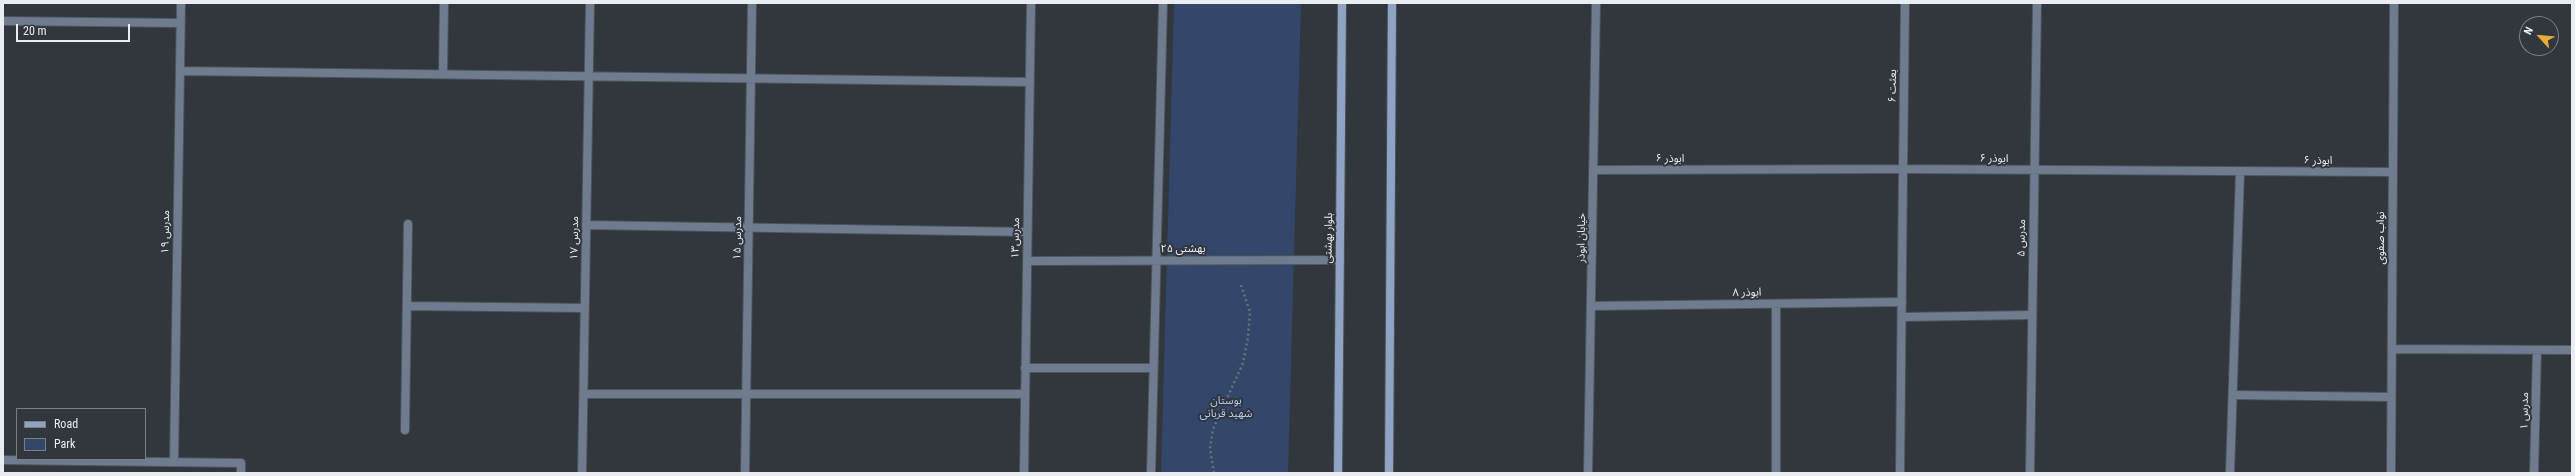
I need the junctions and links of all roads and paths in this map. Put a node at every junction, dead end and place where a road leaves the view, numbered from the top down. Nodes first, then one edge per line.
1 (181, 3) edge
2 (444, 3) edge
3 (590, 3) edge
4 (752, 3) edge
5 (1031, 3) edge
6 (1163, 3) edge
7 (1342, 3) edge
8 (1392, 3) edge
9 (1596, 3) edge
10 (1905, 3) edge
11 (2037, 3) edge
12 (2394, 3) edge
13 (3, 21) edge
14 (180, 24) junction
15 (180, 71) junction
16 (443, 74) junction
17 (589, 76) junction
18 (751, 78) junction
19 (1030, 82) junction
20 (1903, 169) junction
21 (1594, 170) junction
22 (2034, 170) junction
23 (2240, 172) junction
24 (2393, 172) junction
25 (408, 224) dead end
26 (586, 225) junction
27 (749, 228) junction
28 (1028, 232) junction
29 (1156, 260) junction
30 (1233, 260) junction
31 (1340, 260) junction
32 (1027, 261) junction
33 (1902, 302) junction
34 (1776, 304) junction
35 (407, 306) junction
36 (1592, 306) junction
37 (585, 308) junction
38 (2032, 315) junction
39 (1902, 317) junction
40 (2392, 349) junction
41 (2537, 350) junction
42 (2572, 350) edge
43 (1025, 368) junction
44 (1153, 368) junction
45 (584, 394) junction
46 (746, 394) junction
47 (1025, 394) junction
48 (2233, 395) junction
49 (2391, 397) junction
50 (405, 430) dead end
51 (3, 460) edge
52 (174, 462) junction
53 (241, 473) edge
54 (582, 473) edge
55 (745, 473) edge
56 (1024, 473) edge
57 (1151, 473) edge
58 (1214, 473) edge
59 (1338, 473) edge
60 (1389, 473) edge
61 (1588, 473) edge
62 (1776, 473) edge
63 (1900, 473) edge
64 (2030, 473) edge
65 (2230, 473) edge
66 (2391, 473) edge
67 (2534, 473) edge

1 - 14 street, مدرس ۱۹
2 - 16 street
3 - 17 street, مدرس ۱۷
4 - 18 street, مدرس ۱۵
5 - 19 street, مدرس۱۳
6 - 29 street
7 - 31 main road, بلوار بهشتی
8 - 60 main road
9 - 21 street, خیابان ابوذر
10 - 20 street, بعثت ۶
11 - 22 street, مدرس ۵
12 - 24 street, نواب صفوی
13 - 14 street
14 - 15 street, مدرس ۱۹
15 - 16 street
15 - 52 street, مدرس ۱۹
16 - 17 street
17 - 18 street
17 - 26 street, مدرس ۱۷
18 - 19 street
18 - 27 street, مدرس ۱۵
19 - 28 street, مدرس۱۳
20 - 21 street, ابوذر ۶
20 - 22 street, ابوذر ۶
20 - 33 street, بعثت ۶
21 - 36 street, خیابان ابوذر
22 - 23 street, ابوذر ۶
22 - 38 street, مدرس ۵
23 - 24 street, ابوذر ۶
23 - 48 street
24 - 40 street, نواب صفوی
25 - 35 street
26 - 27 street
26 - 37 street, مدرس ۱۷
27 - 28 street
27 - 46 street, مدرس ۱۵
28 - 32 street, مدرس۱۳
29 - 30 street, بهشتی ۲۵
29 - 32 street, بهشتی ۲۵
29 - 44 street
30 - 31 street, بهشتی ۲۵
30 - 58 path
31 - 59 main road, بلوار بهشتی
32 - 43 street, مدرس۱۳
33 - 34 street, ابوذر ۸
33 - 39 street, بعثت ۶
34 - 36 street, ابوذر ۸
34 - 62 street
35 - 37 street
35 - 50 street
36 - 61 street, خیابان ابوذر
37 - 45 street, مدرس ۱۷
38 - 39 street
38 - 64 street, مدرس ۵
39 - 63 street, بعثت ۶
40 - 41 street
40 - 49 street, نواب صفوی
41 - 42 street
41 - 67 street, مدرس ۱
43 - 44 street
43 - 47 street, مدرس۱۳
44 - 57 street
45 - 46 street
45 - 54 street, مدرس ۱۷
46 - 47 street
46 - 55 street, مدرس ۱۵
47 - 56 street, مدرس۱۳
48 - 49 street
48 - 65 street
49 - 66 street, نواب صفوی
51 - 52 street
52 - 53 street

